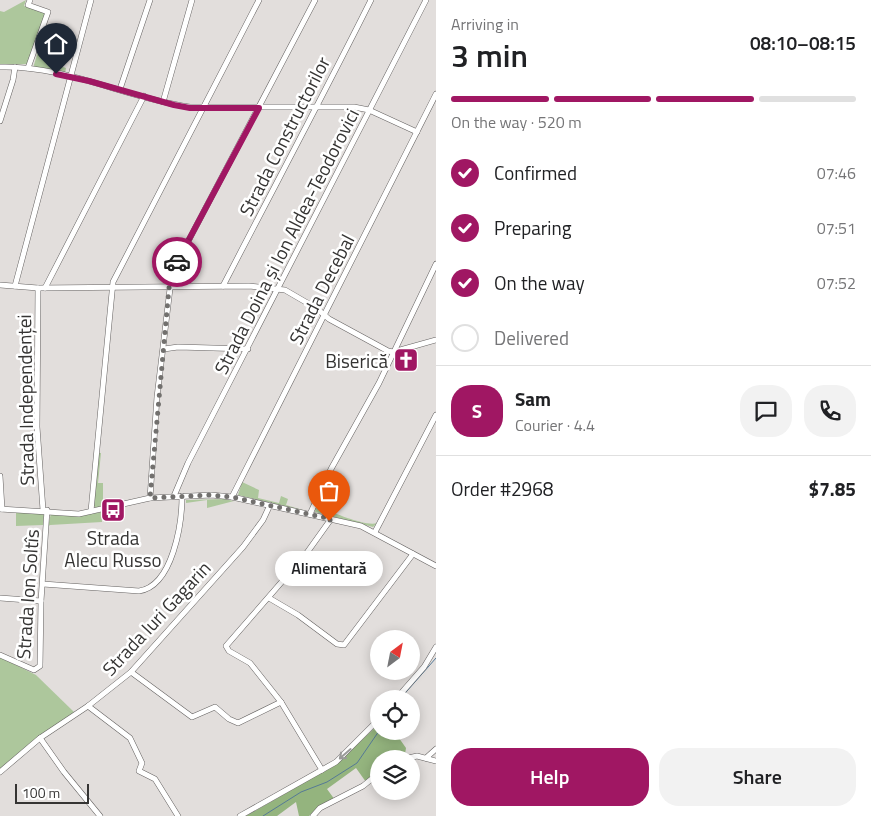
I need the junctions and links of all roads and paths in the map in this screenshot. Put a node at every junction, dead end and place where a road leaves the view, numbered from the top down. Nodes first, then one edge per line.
1 (30, 0) edge
2 (92, 0) edge
3 (150, 0) edge
4 (192, 0) edge
5 (259, 0) edge
6 (315, 0) edge
7 (371, 0) edge
8 (426, 0) edge
9 (0, 67) edge
10 (14, 67) junction
11 (28, 68) junction
12 (69, 77) junction
13 (120, 89) junction
14 (436, 94) edge
15 (144, 96) junction
16 (163, 102) junction
17 (317, 107) junction
18 (203, 108) junction
19 (259, 108) junction
20 (369, 110) junction
21 (0, 121) edge
22 (416, 132) junction
23 (436, 264) edge
24 (0, 286) edge
25 (15, 286) junction
26 (223, 286) junction
27 (38, 288) junction
28 (45, 288) junction
29 (112, 288) junction
30 (169, 288) junction
31 (278, 288) junction
32 (324, 314) junction
33 (436, 340) edge
34 (164, 349) junction
35 (248, 349) junction
36 (394, 352) junction
37 (436, 415) edge
38 (0, 476) edge
39 (174, 496) junction
40 (182, 496) junction
41 (232, 497) junction
42 (150, 498) junction
43 (270, 505) junction
44 (1, 509) edge
45 (45, 510) junction
46 (91, 511) junction
47 (310, 514) junction
48 (331, 519) junction
49 (375, 532) junction
50 (413, 554) junction
51 (435, 564) edge
52 (43, 584) junction
53 (0, 598) edge
54 (269, 598) junction
55 (41, 602) junction
56 (436, 647) edge
57 (0, 654) edge
58 (131, 672) junction
59 (404, 690) edge
60 (281, 702) junction
61 (88, 706) junction
62 (370, 728) edge
63 (40, 738) junction
64 (436, 750) edge
65 (420, 757) edge
66 (426, 758) junction
67 (436, 761) edge
68 (322, 770) junction
69 (0, 772) edge
70 (370, 781) edge
71 (100, 816) edge
72 (178, 816) edge
73 (240, 816) edge
74 (313, 816) edge

1 - 11 street
2 - 12 street
3 - 13 street
4 - 16 street
5 - 18 street
6 - 19 street
7 - 17 street, Strada Constructorilor
8 - 20 street, Strada Doina și Ion Aldea-Teodorovici
9 - 10 street
10 - 11 street
10 - 21 street
11 - 12 street
12 - 13 street
12 - 25 street
13 - 15 street
14 - 22 street, Strada Decebal
15 - 16 street
15 - 28 street, Strada Independenței
16 - 18 street
17 - 19 street
17 - 20 street
17 - 26 street, Strada Constructorilor
18 - 19 street
18 - 29 street
19 - 30 street
20 - 22 street
20 - 31 street, Strada Doina și Ion Aldea-Teodorovici
22 - 32 street, Strada Decebal
23 - 36 street
24 - 25 street
25 - 27 street
26 - 30 street
26 - 31 street
27 - 28 street
27 - 45 street, Strada Independenței
28 - 29 street
29 - 30 street
29 - 46 street
30 - 34 street
31 - 32 street
31 - 35 street, Strada Doina și Ion Aldea-Teodorovici
32 - 36 street
32 - 41 street, Strada Decebal
33 - 36 street
34 - 35 street
34 - 42 street
35 - 39 street, Strada Doina și Ion Aldea-Teodorovici
36 - 47 street
37 - 49 street
38 - 44 street
39 - 40 street
39 - 42 street
40 - 41 street
40 - 52 street
41 - 43 street
42 - 46 street
43 - 47 street
43 - 58 street, Strada Iuri Gagarin
44 - 45 street
45 - 46 street
45 - 52 street, Strada Ion Soltîs
47 - 48 street
48 - 49 street
48 - 54 street
49 - 50 street
50 - 51 street
50 - 54 street
52 - 55 street, Strada Ion Soltîs
53 - 55 street
54 - 60 street
55 - 57 street, Strada Ion Soltîs
56 - 59 street
58 - 60 street
58 - 61 street, Strada Iuri Gagarin
60 - 68 street
61 - 63 street, Strada Iuri Gagarin
61 - 72 street
62 -> 68 street
63 - 69 street, Strada Iuri Gagarin
63 - 71 street
64 - 66 street
65 - 66 street
66 - 67 street
68 - 73 street
70 - 74 street

